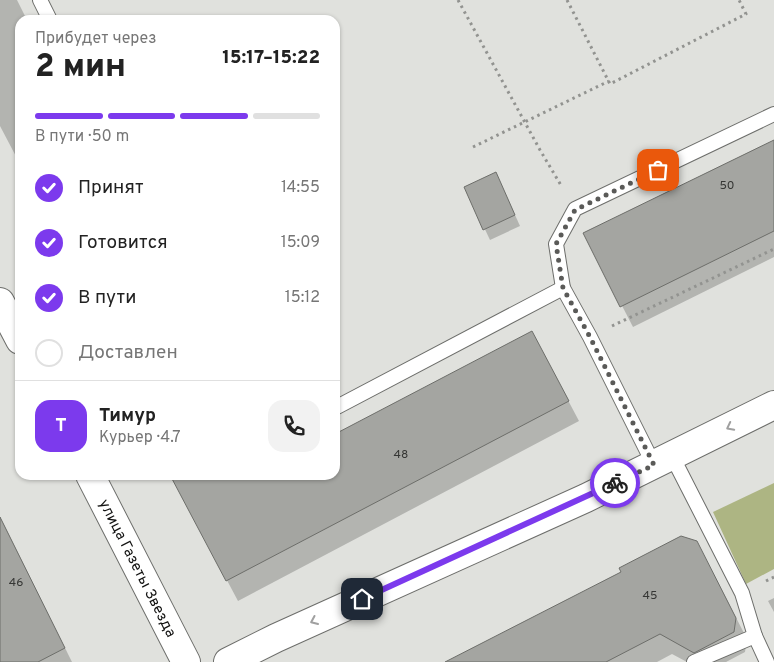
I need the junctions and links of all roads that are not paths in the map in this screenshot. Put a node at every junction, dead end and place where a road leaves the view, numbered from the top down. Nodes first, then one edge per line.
1 (40, 0) edge
2 (48, 15) edge
3 (774, 114) edge
4 (563, 288) junction
5 (0, 302) edge
6 (15, 330) edge
7 (340, 405) edge
8 (774, 405) edge
9 (663, 460) junction
10 (93, 480) edge
11 (755, 636) junction
12 (186, 662) edge
13 (228, 662) edge
14 (694, 662) edge
15 (767, 662) edge

1 - 2 lane
3 - 4 lane
4 - 7 lane
4 - 9 lane
5 - 6 street
8 -> 9 street
9 - 11 lane
9 -> 13 street
10 - 12 street, улица Газеты Звезда
11 - 14 lane
11 - 15 lane

